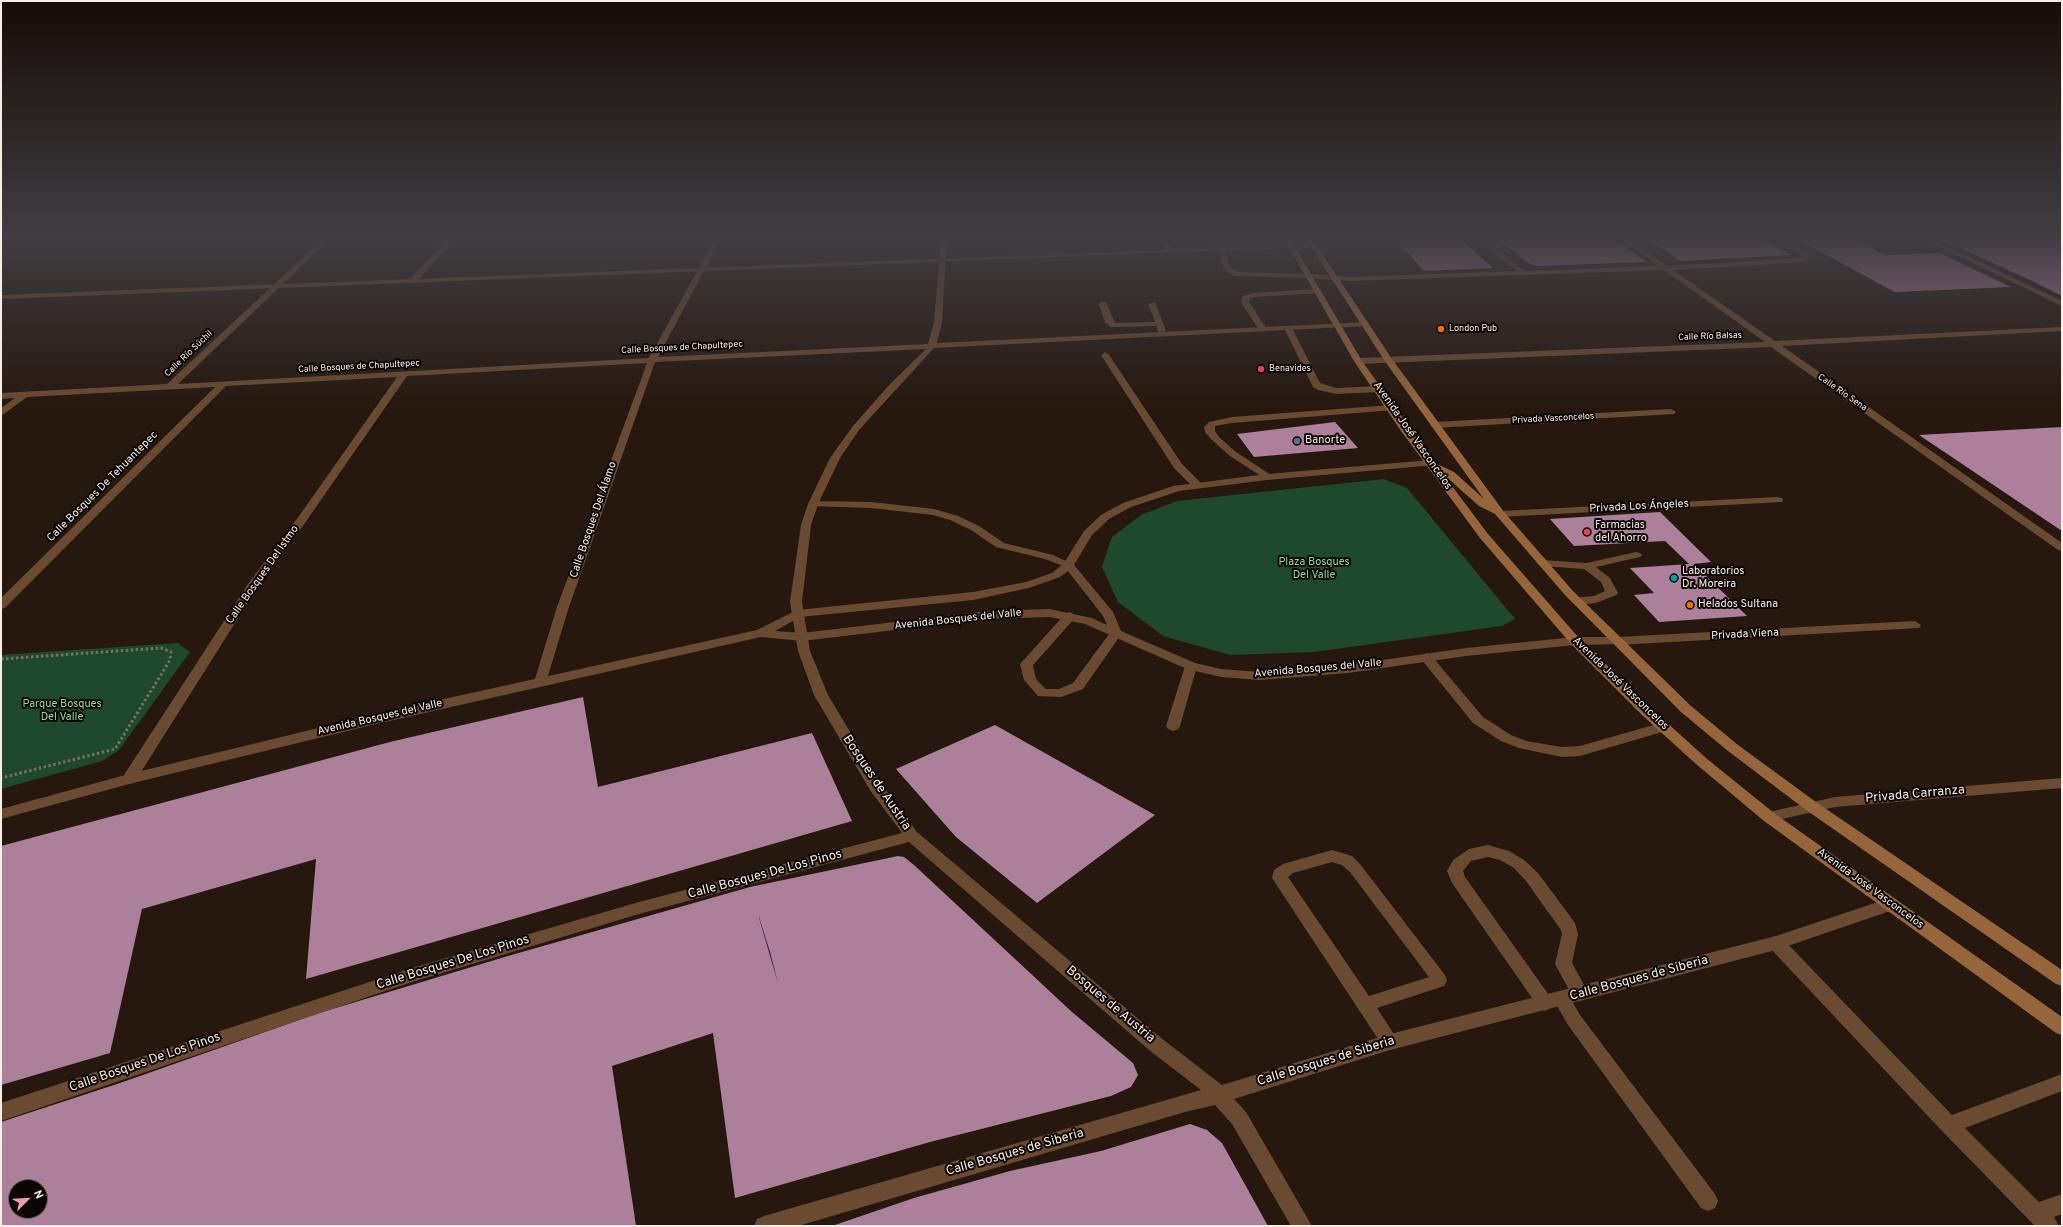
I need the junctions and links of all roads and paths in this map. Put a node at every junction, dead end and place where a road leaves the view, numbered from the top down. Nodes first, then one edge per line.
1 (69, 294) edge
2 (266, 294) edge
3 (687, 294) edge
4 (940, 294) edge
5 (1264, 294) edge
6 (1320, 294) edge
7 (1345, 294) edge
8 (1703, 294) edge
9 (2042, 294) edge
10 (1, 297) edge
11 (1103, 304) dead end
12 (1152, 304) dead end
13 (2062, 304) edge
14 (1160, 324) junction
15 (1365, 324) junction
16 (1338, 325) junction
17 (1288, 328) junction
18 (1262, 329) junction
19 (2062, 329) edge
20 (1163, 334) junction
21 (1772, 344) junction
22 (932, 345) junction
23 (1105, 356) dead end
24 (652, 360) junction
25 (1388, 360) junction
26 (1358, 361) junction
27 (403, 375) junction
28 (222, 385) junction
29 (168, 388) junction
30 (1379, 389) junction
31 (24, 395) junction
32 (1, 396) edge
33 (1391, 408) junction
34 (1671, 412) dead end
35 (1, 413) edge
36 (1435, 425) junction
37 (1431, 463) junction
38 (1267, 477) junction
39 (1196, 484) junction
40 (1778, 500) dead end
41 (813, 504) junction
42 (1500, 514) junction
43 (2062, 548) edge
44 (1636, 555) dead end
45 (1542, 562) junction
46 (1068, 565) junction
47 (1587, 566) junction
48 (1577, 601) junction
49 (1, 605) edge
50 (797, 614) junction
51 (1070, 616) junction
52 (1916, 625) dead end
53 (761, 633) junction
54 (1116, 633) junction
55 (802, 637) junction
56 (1575, 641) junction
57 (1618, 641) junction
58 (1426, 657) junction
59 (1, 659) edge
60 (1191, 666) junction
61 (540, 682) junction
62 (1173, 726) dead end
63 (1664, 727) junction
64 (1, 778) edge
65 (129, 779) junction
66 (2062, 783) edge
67 (1811, 806) junction
68 (1, 814) edge
69 (1770, 817) junction
70 (912, 836) junction
71 (1890, 904) junction
72 (1776, 943) junction
73 (2062, 979) edge
74 (1580, 994) junction
75 (1553, 1001) junction
76 (1365, 1005) junction
77 (2062, 1027) edge
78 (1390, 1042) junction
79 (2062, 1082) edge
80 (1219, 1095) junction
81 (1, 1112) edge
82 (1950, 1125) junction
83 (1708, 1201) dead end
84 (2062, 1204) edge
85 (2042, 1219) edge
86 (764, 1226) edge
87 (1302, 1226) edge

1 - 10 street
2 - 29 street, Calle Río Súchil
3 - 24 street, Calle Bosques Del Álamo
4 - 22 street
5 - 18 street
6 - 16 main road, Avenida José Vasconcelos
7 - 15 main road
8 - 21 street, Calle Río Sena
9 - 13 street
11 - 14 street
12 - 14 street
14 - 20 street
15 - 16 street, Calle Bosques de Chapultepec
15 - 25 main road
16 - 17 street, Calle Bosques de Chapultepec
16 - 26 main road, Avenida José Vasconcelos
17 - 18 street, Calle Bosques de Chapultepec
17 - 30 street
18 - 20 street, Calle Bosques de Chapultepec
19 - 21 street, Calle Río Balsas
20 - 22 street, Calle Bosques de Chapultepec
21 - 25 street, Calle Río Balsas
21 - 43 street, Calle Río Sena
22 - 24 street, Calle Bosques de Chapultepec
22 - 41 street, Bosques de Austria
23 - 39 street
24 - 27 street, Calle Bosques de Chapultepec
24 - 61 street, Calle Bosques Del Álamo
25 - 26 street, Calle Río Balsas
25 - 36 main road
26 - 30 main road, Avenida José Vasconcelos
27 - 28 street, Calle Bosques de Chapultepec
27 - 65 street, Calle Bosques Del Istmo
28 - 29 street, Calle Bosques de Chapultepec
28 - 49 street, Calle Bosques De Tehuantepec
29 - 31 street, Calle Bosques de Chapultepec
30 - 33 main road, Avenida José Vasconcelos
31 - 32 street, Calle Bosques de Chapultepec
31 - 35 street
33 - 37 main road, Avenida José Vasconcelos
33 - 38 street
34 - 36 street, Privada Vasconcelos
36 - 42 main road
37 - 38 street, Avenida Bosques del Valle
37 - 42 main road
37 - 56 main road, Avenida José Vasconcelos
38 - 39 street, Avenida Bosques del Valle
39 - 46 street, Avenida Bosques del Valle
40 - 42 street, Privada Los Ángeles
41 - 46 street
41 - 50 street, Bosques de Austria
42 - 45 main road
44 - 47 street
45 - 47 street
45 - 48 main road
46 - 50 street, Avenida Bosques del Valle
46 - 54 street
47 - 48 street
48 - 57 main road
50 - 53 street, Avenida Bosques del Valle
50 - 55 street, Bosques de Austria
51 - 54 street, Avenida Bosques del Valle
51 - 54 street
51 - 55 street, Avenida Bosques del Valle
52 - 57 street, Privada Viena
53 - 55 street, Avenida Bosques del Valle
53 - 61 street, Avenida Bosques del Valle
54 - 60 street, Avenida Bosques del Valle
55 - 70 street, Bosques de Austria
56 - 57 street, Privada Viena
56 - 58 street, Avenida Bosques del Valle
56 - 63 main road, Avenida José Vasconcelos
57 - 67 main road
58 - 60 street, Avenida Bosques del Valle
58 - 63 street
59 - 64 path
60 - 62 street
61 - 65 street, Avenida Bosques del Valle
63 - 69 main road, Avenida José Vasconcelos
65 - 68 street, Avenida Bosques del Valle
66 - 67 street, Privada Carranza
67 - 69 street, Privada Carranza
67 - 73 main road
69 - 71 main road, Avenida José Vasconcelos
70 - 80 street, Bosques de Austria
70 - 81 street, Calle Bosques De Los Pinos
71 - 72 street, Calle Bosques de Siberia
71 - 77 main road, Avenida José Vasconcelos
72 - 74 street, Calle Bosques de Siberia
72 - 82 street
74 - 75 street, Calle Bosques de Siberia
74 - 75 street
75 - 78 street, Calle Bosques de Siberia
75 - 83 street
76 - 76 street
76 - 78 street
78 - 80 street, Calle Bosques de Siberia
79 - 82 street
80 - 86 street, Calle Bosques de Siberia
80 - 87 street, Bosques de Austria
82 - 85 street
84 - 85 street

